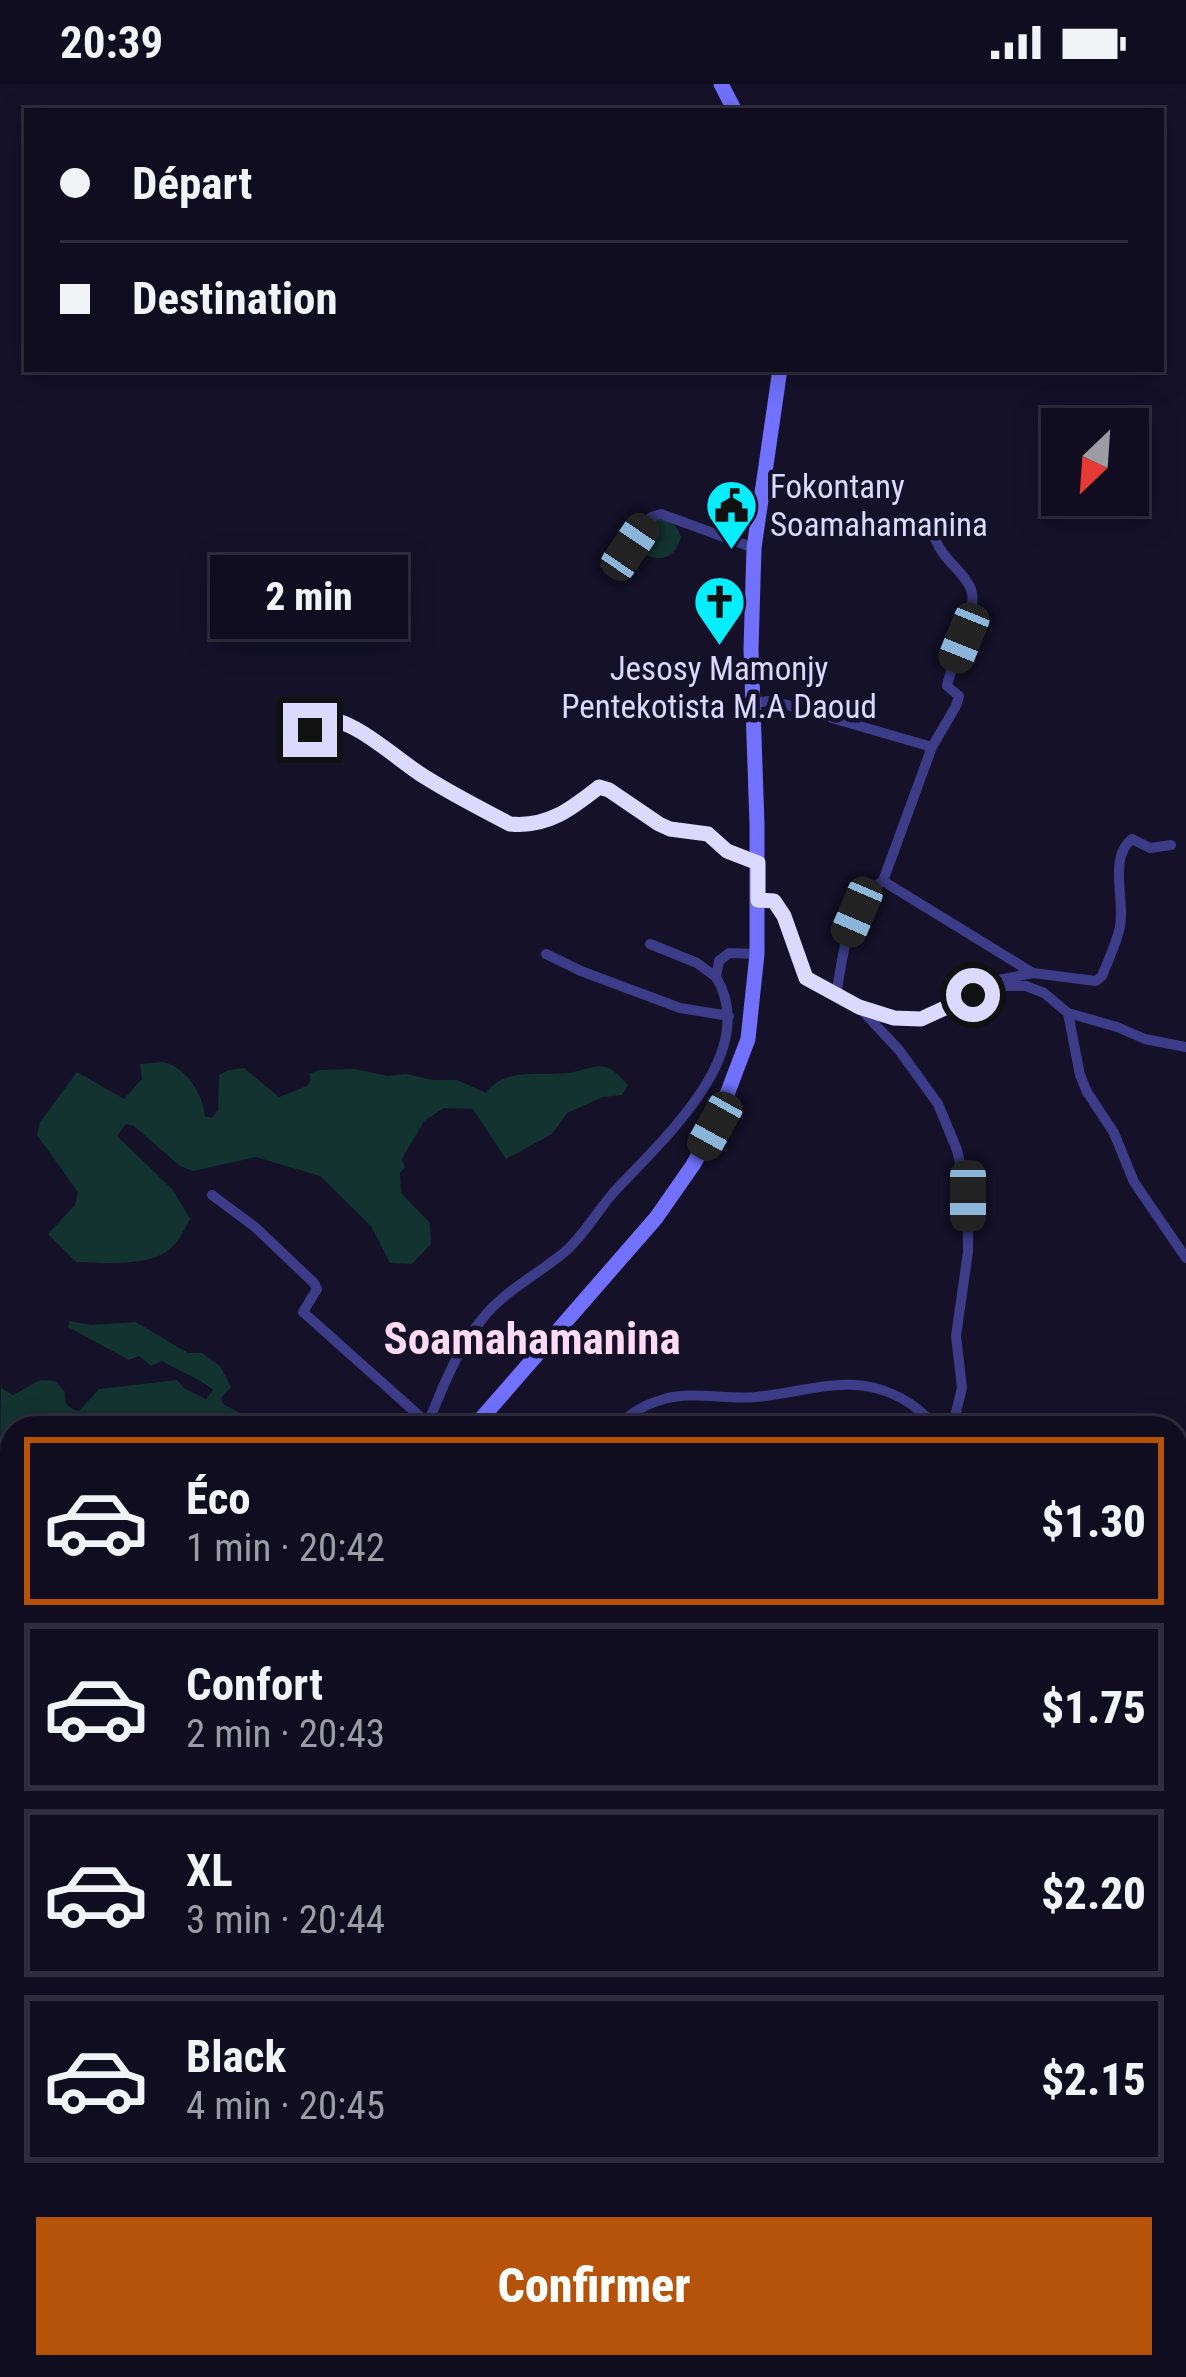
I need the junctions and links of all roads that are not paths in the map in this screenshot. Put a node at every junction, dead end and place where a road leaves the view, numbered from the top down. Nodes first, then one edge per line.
1 (780, 372) edge
2 (935, 539) dead end
3 (630, 547) dead end
4 (754, 548) junction
5 (754, 703) junction
6 (932, 747) junction
7 (308, 749) dead end
8 (1171, 845) dead end
9 (758, 863) junction
10 (883, 881) junction
11 (758, 900) junction
12 (650, 944) dead end
13 (546, 954) dead end
14 (757, 954) junction
15 (1033, 973) junction
16 (716, 977) junction
17 (973, 995) junction
18 (836, 996) junction
19 (859, 1007) junction
20 (1068, 1013) junction
21 (729, 1016) junction
22 (1186, 1048) edge
23 (212, 1195) dead end
24 (1186, 1258) edge
25 (419, 1416) edge
26 (434, 1416) edge
27 (483, 1416) edge
28 (629, 1416) edge
29 (924, 1416) edge
30 (955, 1416) edge

1 - 4 main road
2 - 6 street
3 - 4 street
4 - 5 main road
5 - 6 street
5 - 9 main road
6 - 10 street
7 - 9 street
8 - 15 street
9 - 11 main road
10 - 15 street
10 - 18 street
11 - 14 main road
11 - 18 street
12 - 16 street
13 - 21 street
14 - 16 street
14 - 27 main road
15 - 17 street
16 - 21 street
17 - 19 street
17 - 20 street
18 - 19 street
19 - 30 street
20 - 22 street
20 - 24 street
21 - 26 street
23 - 25 street
28 - 29 street

